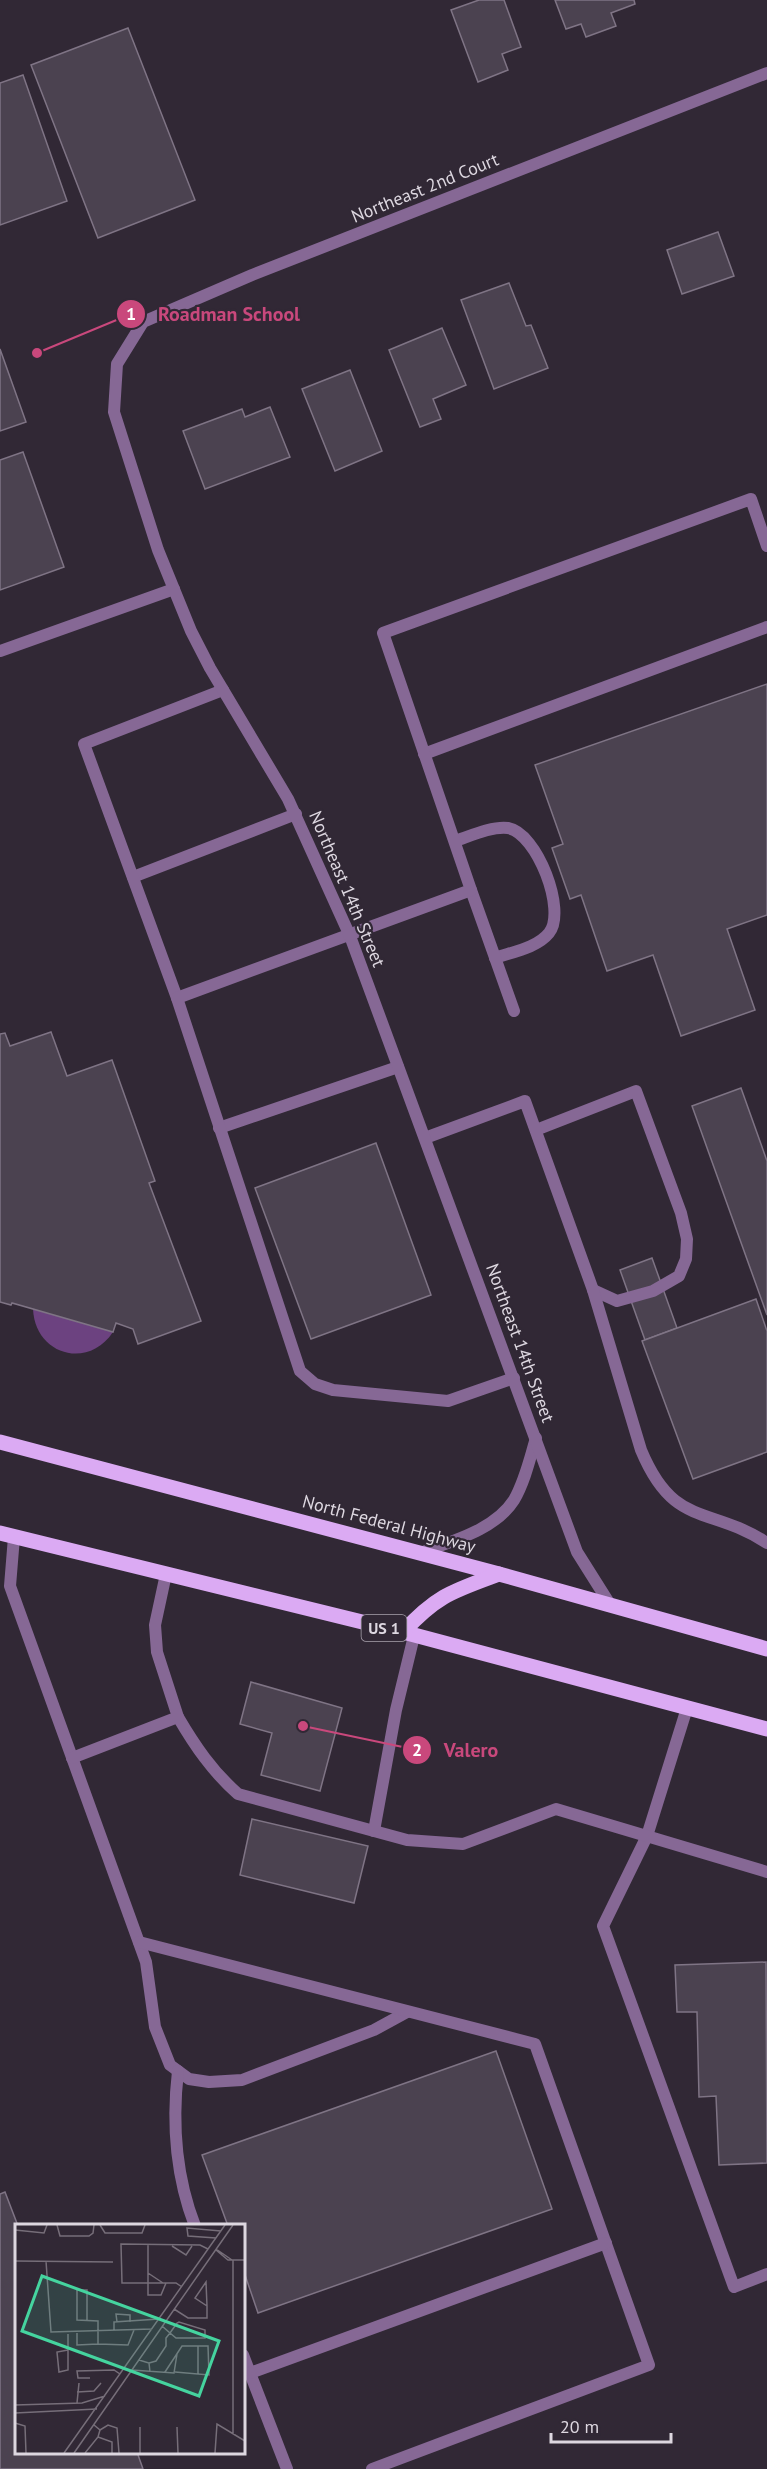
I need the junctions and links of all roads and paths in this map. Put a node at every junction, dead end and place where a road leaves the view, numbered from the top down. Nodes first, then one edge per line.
1 (767, 73) edge
2 (117, 364) joint
3 (767, 546) edge
4 (174, 589) junction
5 (767, 627) edge
6 (0, 651) edge
7 (223, 690) junction
8 (424, 754) junction
9 (296, 814) junction
10 (455, 841) junction
11 (133, 877) junction
12 (471, 890) junction
13 (350, 936) junction
14 (495, 958) junction
15 (177, 998) junction
16 (514, 1011) dead end
17 (398, 1067) junction
18 (219, 1128) junction
19 (536, 1130) junction
20 (424, 1138) junction
21 (593, 1290) junction
22 (514, 1378) junction
23 (536, 1437) junction
24 (0, 1442) edge
25 (7, 1535) edge
26 (767, 1543) edge
27 (420, 1553) junction
28 (166, 1574) junction
29 (499, 1574) junction
30 (611, 1606) junction
31 (409, 1634) junction
32 (767, 1648) edge
33 (687, 1708) junction
34 (177, 1717) junction
35 (767, 1729) edge
36 (72, 1758) junction
37 (374, 1831) junction
38 (647, 1836) junction
39 (767, 1872) edge
40 (139, 1942) junction
41 (407, 2012) junction
42 (178, 2071) junction
43 (194, 2224) edge
44 (606, 2243) junction
45 (767, 2274) edge
46 (244, 2358) edge
47 (250, 2373) junction
48 (287, 2469) edge
49 (372, 2469) edge

1 - 2 street, Northeast 2nd Court
2 - 4 street, Northeast 14th Street
3 - 8 street
4 - 6 street
4 - 7 street, Northeast 14th Street
5 - 8 street
7 - 9 street, Northeast 14th Street
7 - 11 street
8 - 10 street
9 - 11 street
9 - 13 street, Northeast 14th Street
10 - 12 street
10 - 14 street
11 - 15 street
12 - 13 street
12 - 14 street
13 - 15 street
13 - 17 street, Northeast 14th Street
14 - 16 street
15 - 18 street
17 - 18 street
17 - 20 street, Northeast 14th Street
18 - 22 street
19 - 20 street
19 - 21 street
19 - 21 street
20 - 22 street, Northeast 14th Street
21 - 26 street
22 - 23 street, Northeast 14th Street
23 - 27 street
23 - 30 street, Northeast 14th Street
24 - 27 main road, North Federal Highway
25 - 28 main road, US 1
25 - 36 street
27 - 29 main road, North Federal Highway
28 - 31 main road, US 1
28 - 34 street
29 - 30 main road, North Federal Highway
29 - 31 main road
30 - 32 main road, North Federal Highway
31 - 33 main road, US 1
31 - 37 street
33 - 35 main road, US 1
33 - 38 street
34 - 36 street
34 - 37 street
36 - 40 street
37 - 38 street
38 - 39 street
38 - 45 street
40 - 41 street
40 - 42 street
41 - 42 street
41 - 44 street
42 - 43 street
44 - 47 street
44 - 49 street
46 - 47 street
47 - 48 street

